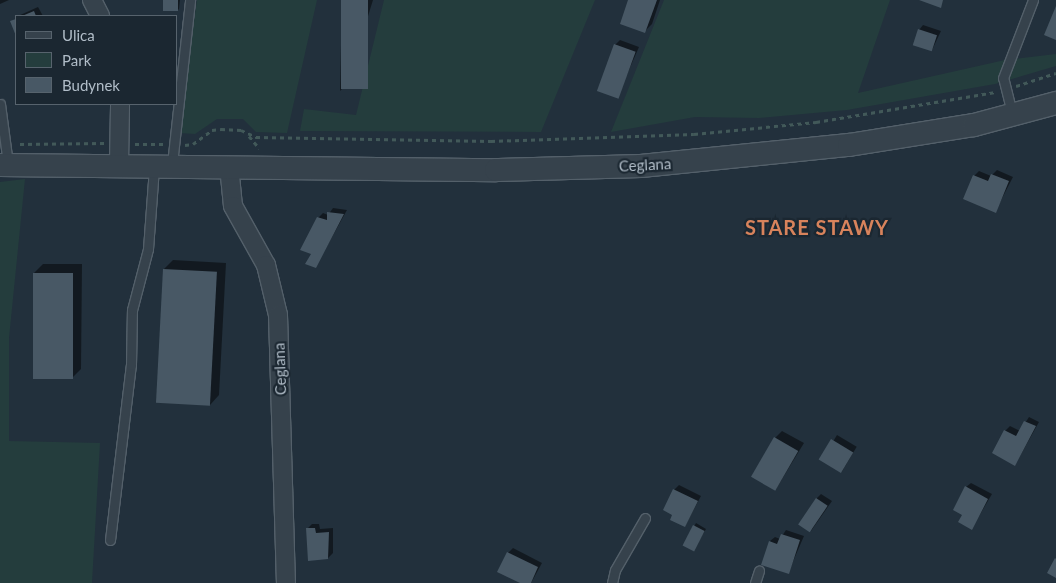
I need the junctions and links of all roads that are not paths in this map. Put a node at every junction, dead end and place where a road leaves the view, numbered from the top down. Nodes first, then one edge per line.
1 (92, 0) edge
2 (190, 0) edge
3 (1033, 0) edge
4 (100, 15) edge
5 (178, 79) edge
6 (1056, 103) edge
7 (0, 104) edge
8 (120, 105) edge
9 (174, 105) edge
10 (1013, 116) junction
11 (119, 154) junction
12 (5, 158) edge
13 (166, 158) junction
14 (229, 166) junction
15 (645, 518) dead end
16 (110, 540) dead end
17 (759, 571) dead end
18 (286, 583) edge
19 (612, 583) edge
20 (755, 583) edge

1 - 4 street
2 - 5 lane
3 - 10 lane
6 - 10 street, Ceglana
7 - 12 lane
8 - 11 street
9 - 13 lane
10 - 14 street, Ceglana
11 - 12 street, Ceglana
11 - 13 street, Ceglana
13 - 14 street, Ceglana
13 - 16 lane
14 - 18 street, Ceglana
15 - 19 lane
17 - 20 lane

